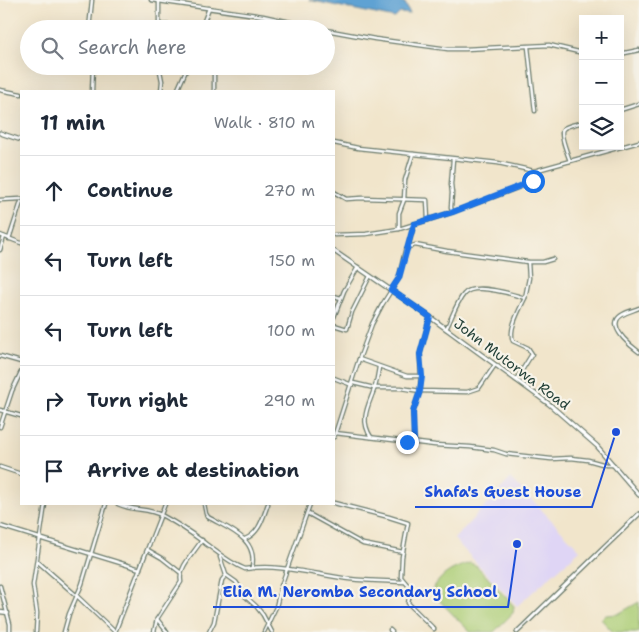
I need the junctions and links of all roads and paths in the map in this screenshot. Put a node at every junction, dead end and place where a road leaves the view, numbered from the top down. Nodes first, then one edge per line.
1 (92, 0) edge
2 (151, 0) edge
3 (159, 1) edge
4 (209, 8) junction
5 (89, 20) edge
6 (159, 20) edge
7 (204, 20) edge
8 (281, 20) edge
9 (335, 32) edge
10 (528, 47) junction
11 (639, 50) edge
12 (579, 52) edge
13 (624, 53) edge
14 (93, 75) edge
15 (161, 75) edge
16 (184, 75) edge
17 (214, 75) edge
18 (0, 90) edge
19 (92, 90) edge
20 (161, 90) edge
21 (177, 90) edge
22 (214, 90) edge
23 (20, 94) edge
24 (639, 104) edge
25 (624, 109) edge
26 (535, 111) dead end
27 (579, 123) edge
28 (0, 133) edge
29 (20, 140) edge
30 (639, 142) edge
31 (335, 143) edge
32 (413, 154) junction
33 (452, 159) junction
34 (570, 161) junction
35 (538, 171) junction
36 (335, 193) edge
37 (0, 200) edge
38 (404, 200) junction
39 (20, 201) edge
40 (20, 204) edge
41 (453, 212) junction
42 (428, 220) junction
43 (414, 224) junction
44 (399, 229) junction
45 (0, 235) edge
46 (335, 235) edge
47 (4, 237) junction
48 (9, 238) junction
49 (20, 243) edge
50 (408, 248) junction
51 (0, 250) edge
52 (335, 252) edge
53 (553, 258) dead end
54 (528, 262) junction
55 (358, 267) junction
56 (370, 276) junction
57 (391, 290) junction
58 (335, 296) edge
59 (341, 298) junction
60 (524, 298) junction
61 (639, 308) edge
62 (335, 315) edge
63 (430, 317) junction
64 (335, 325) edge
65 (446, 329) junction
66 (639, 352) edge
67 (0, 356) edge
68 (359, 359) junction
69 (20, 362) edge
70 (495, 365) junction
71 (379, 367) junction
72 (20, 374) edge
73 (422, 376) junction
74 (335, 378) edge
75 (516, 380) junction
76 (352, 384) junction
77 (374, 388) junction
78 (420, 391) junction
79 (0, 410) edge
80 (5, 411) junction
81 (20, 416) edge
82 (0, 427) edge
83 (335, 432) edge
84 (371, 437) junction
85 (414, 443) junction
86 (614, 465) junction
87 (0, 467) edge
88 (20, 474) edge
89 (639, 495) edge
90 (335, 503) edge
91 (45, 505) edge
92 (106, 505) edge
93 (120, 505) edge
94 (165, 505) edge
95 (204, 505) edge
96 (268, 505) edge
97 (310, 505) edge
98 (161, 514) junction
99 (307, 514) junction
100 (639, 514) edge
101 (0, 527) edge
102 (39, 538) junction
103 (246, 539) junction
104 (202, 540) junction
105 (148, 550) junction
106 (403, 552) junction
107 (91, 553) junction
108 (220, 556) junction
109 (37, 561) junction
110 (252, 567) junction
111 (140, 569) junction
112 (287, 570) junction
113 (182, 574) junction
114 (226, 575) junction
115 (404, 582) junction
116 (0, 586) edge
117 (1, 591) edge
118 (78, 597) junction
119 (0, 612) edge
120 (8, 613) junction
121 (157, 619) junction
122 (268, 625) junction
123 (434, 631) edge
124 (10, 632) edge
125 (36, 632) edge
126 (64, 632) edge
127 (115, 632) edge
128 (154, 632) edge
129 (167, 632) edge
130 (209, 632) edge
131 (264, 632) edge
132 (272, 632) edge
133 (517, 632) edge

1 - 5 street
2 - 3 street
3 - 4 street
3 - 6 street
4 - 7 street
4 - 8 street
9 - 10 street
10 - 12 street
10 - 26 street
11 - 13 street
14 - 19 street
15 - 20 street
16 - 21 street
17 - 22 street
18 - 23 street
24 - 25 street
27 - 34 street
28 - 29 street
30 - 34 street
31 - 32 street
32 - 33 street
32 - 38 street
33 - 35 street
33 - 41 street
34 - 35 street
35 - 41 street
36 - 38 street
37 - 39 street
38 - 42 street
38 - 44 street
40 - 48 street
41 - 42 street
42 - 43 street
43 - 44 street
43 - 50 street
44 - 46 street
45 - 47 street
47 - 48 street
47 - 51 street
48 - 49 street
50 - 54 street
50 - 57 street
52 - 55 street, John Mutorwa Road
53 - 54 street
54 - 60 street
55 - 56 street, John Mutorwa Road
55 - 59 street
56 - 57 street, John Mutorwa Road
56 - 64 street
57 - 63 street, John Mutorwa Road
57 - 68 street
58 - 59 street
59 - 62 street
60 - 65 street
60 - 75 street
61 - 66 street
63 - 65 street, John Mutorwa Road
63 - 73 street
65 - 70 street, John Mutorwa Road
67 - 69 street
68 - 71 street
68 - 76 street
70 - 75 street, John Mutorwa Road
70 - 78 street
71 - 73 street
71 - 77 street
72 - 80 street
73 - 78 street
74 - 76 street
75 - 86 street, John Mutorwa Road
76 - 77 street
76 - 83 street
77 - 78 street
77 - 84 street
78 - 85 street
79 - 80 street
80 - 81 street
80 - 82 street
83 - 84 street
84 - 85 street
85 - 86 street
86 - 89 street, John Mutorwa Road
87 - 88 street
90 - 106 street
91 - 102 street
92 - 107 street
93 - 98 street
94 - 98 street
95 - 103 street
96 - 103 street
97 - 99 street
98 - 104 street
98 - 105 street
99 - 106 street
99 - 112 street
100 - 133 street
101 - 102 street
102 - 107 street
102 - 109 street
103 - 110 street
104 - 108 street
104 - 113 street
105 - 111 street
105 - 113 street
106 - 115 street
107 - 111 street
107 - 118 street
108 - 110 street
108 - 114 street
109 - 118 street
109 - 125 street
110 - 112 street
111 - 127 street
112 - 115 street
112 - 122 street
113 - 121 street
114 - 122 street
114 - 130 street
115 - 123 street
116 - 117 street
117 - 120 street
118 - 126 street
118 - 127 street
119 - 120 street
120 - 124 street
121 - 128 street
121 - 129 street
122 - 131 street
122 - 132 street

